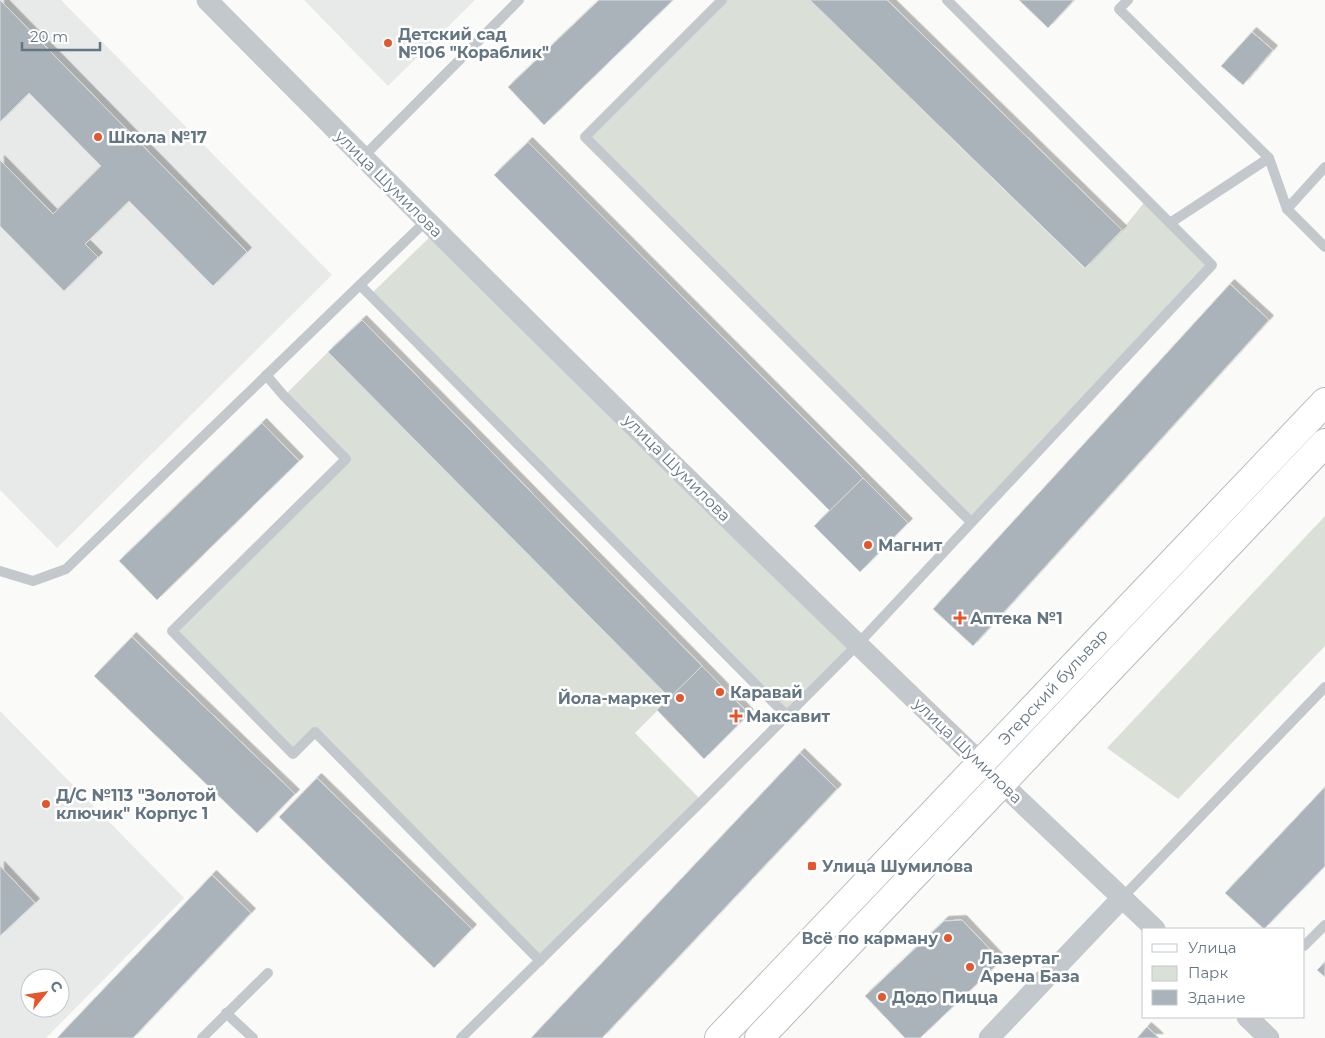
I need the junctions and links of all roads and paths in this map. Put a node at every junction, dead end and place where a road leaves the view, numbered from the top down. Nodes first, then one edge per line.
1 (518, 0) edge
2 (722, 0) edge
3 (1128, 0) edge
4 (210, 1) edge
5 (952, 2) edge
6 (362, 156) junction
7 (1269, 158) junction
8 (1325, 167) edge
9 (1287, 209) junction
10 (426, 221) junction
11 (1170, 223) junction
12 (1325, 247) edge
13 (360, 285) junction
14 (266, 375) junction
15 (1325, 402) edge
16 (1325, 442) edge
17 (971, 522) junction
18 (0, 571) edge
19 (857, 645) junction
20 (1325, 686) edge
21 (786, 715) junction
22 (982, 764) junction
23 (1002, 783) junction
24 (1122, 898) junction
25 (1325, 925) edge
26 (1154, 928) edge
27 (1305, 945) edge
28 (540, 961) junction
29 (268, 973) dead end
30 (226, 1014) junction
31 (1248, 1018) edge
32 (202, 1038) edge
33 (253, 1038) edge
34 (461, 1038) edge
35 (719, 1038) edge
36 (759, 1038) edge
37 (989, 1038) edge
38 (1269, 1038) edge

1 - 6 lane
2 - 17 lane
3 - 7 lane
4 - 6 street, улица Шумилова
5 - 11 lane
6 - 10 street, улица Шумилова
7 - 9 lane
7 - 11 lane
8 - 9 lane
9 - 12 lane
10 - 13 lane
10 - 19 street, улица Шумилова
11 - 17 lane
13 - 14 lane
13 - 21 lane
14 - 18 lane
14 - 28 lane
15 - 22 main road, Эгерский бульвар
16 - 23 main road, Эгерский бульвар
17 - 19 lane
19 - 21 lane
19 - 22 street, улица Шумилова
20 - 24 lane
21 - 28 lane
22 - 23 main road, улица Шумилова
22 - 35 main road, Эгерский бульвар
23 - 24 street, улица Шумилова
23 - 36 main road, Эгерский бульвар
24 - 26 street, улица Шумилова
24 - 37 street
25 - 27 lane
28 - 34 lane
29 - 30 lane
30 - 32 lane
30 - 33 lane
31 - 38 street

